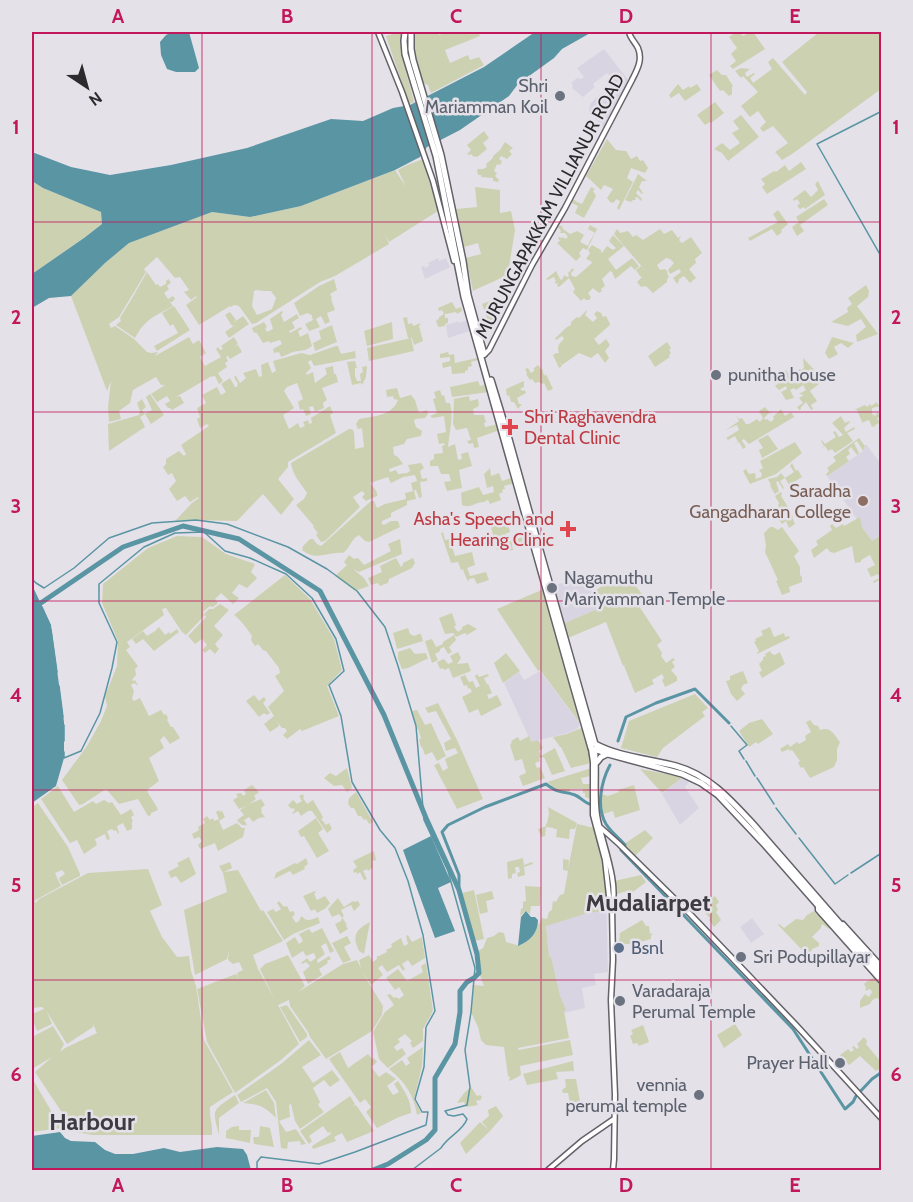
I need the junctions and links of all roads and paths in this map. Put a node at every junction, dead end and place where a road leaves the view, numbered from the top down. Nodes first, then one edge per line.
1 (380, 32) edge
2 (405, 32) edge
3 (411, 32) edge
4 (629, 32) edge
5 (416, 79) junction
6 (439, 156) junction
7 (459, 272) junction
8 (482, 356) junction
9 (593, 747) junction
10 (607, 754) junction
11 (626, 757) junction
12 (597, 762) junction
13 (595, 795) junction
14 (597, 824) junction
15 (614, 839) junction
16 (605, 845) junction
17 (819, 903) junction
18 (612, 907) junction
19 (882, 969) edge
20 (882, 980) edge
21 (614, 1119) junction
22 (882, 1119) edge
23 (548, 1170) edge
24 (613, 1170) edge

1 - 7 main road
2 - 5 highway
3 - 5 highway
4 - 8 main road, MURUNGAPAKKAM VILLIANUR ROAD
5 - 6 highway
6 - 7 highway
6 - 8 highway
7 - 8 highway
8 - 9 highway
9 - 10 highway
9 - 11 highway
9 - 12 main road
9 - 13 main road
10 - 11 highway
10 - 12 highway
11 - 17 highway
12 - 13 main road
13 - 14 main road
14 - 15 main road
14 - 16 main road
14 - 18 main road
15 - 16 main road
15 - 22 main road
16 - 18 main road
17 - 19 highway
17 - 20 highway
18 - 21 main road
21 - 23 main road
21 - 24 main road

